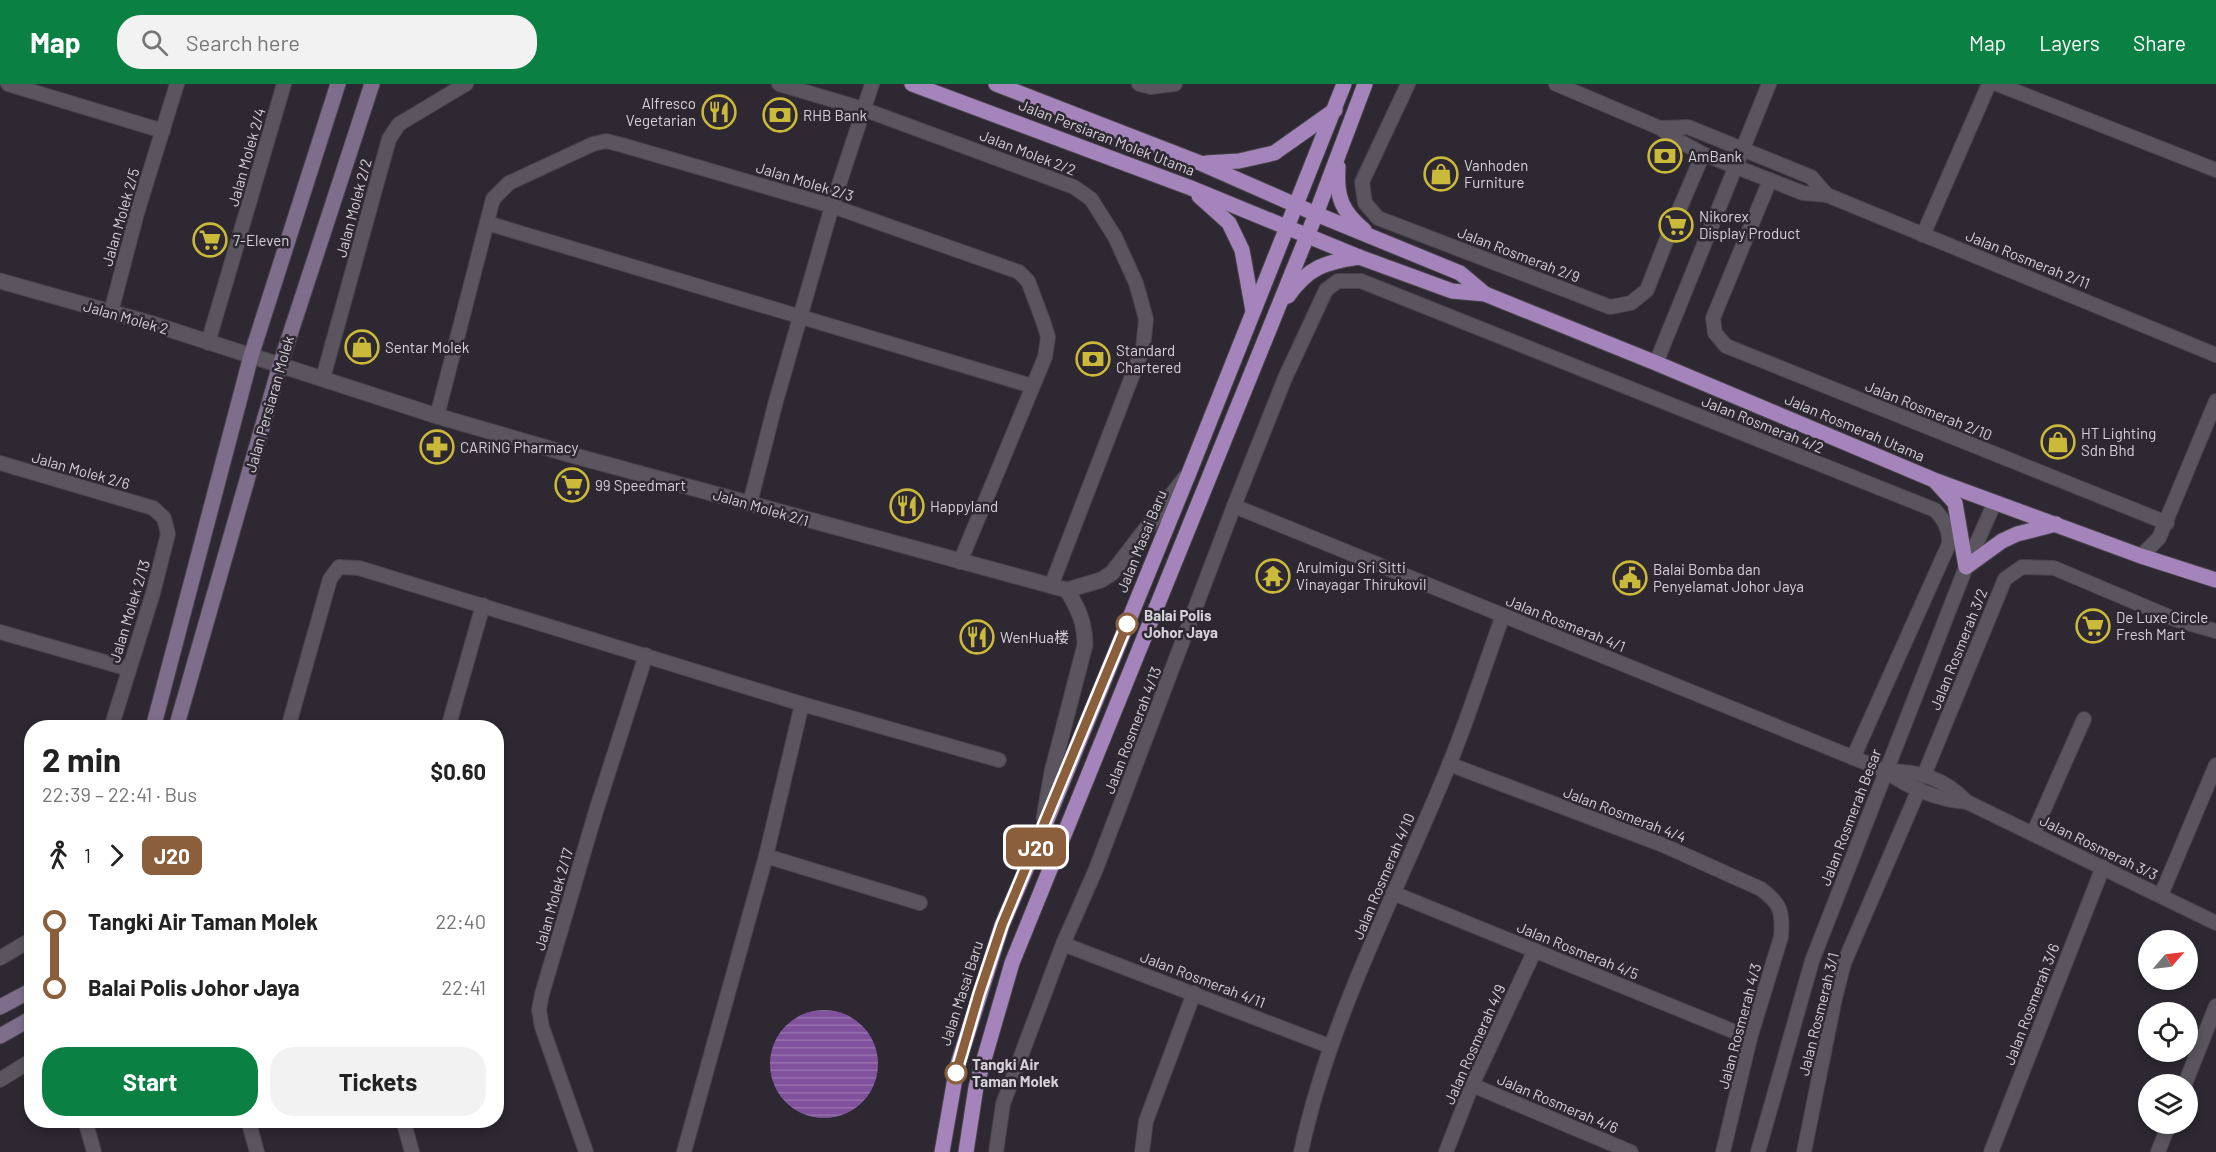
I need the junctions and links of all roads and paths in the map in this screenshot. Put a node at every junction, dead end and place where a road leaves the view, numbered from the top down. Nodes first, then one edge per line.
1 (8, 84) edge
2 (177, 84) edge
3 (284, 84) edge
4 (338, 84) edge
5 (372, 84) edge
6 (466, 84) edge
7 (779, 84) edge
8 (872, 84) edge
9 (912, 84) edge
10 (996, 84) edge
11 (1139, 84) edge
12 (1175, 84) edge
13 (1344, 84) edge
14 (1365, 84) edge
15 (1408, 84) edge
16 (1556, 84) edge
17 (1769, 84) edge
18 (1989, 84) edge
19 (1997, 84) edge
20 (1580, 89) edge
21 (863, 109) junction
22 (1335, 110) junction
23 (1660, 128) junction
24 (163, 131) junction
25 (1742, 148) junction
26 (1339, 152) junction
27 (1703, 154) junction
28 (1200, 163) junction
29 (1735, 165) junction
30 (2216, 170) edge
31 (1770, 180) junction
32 (1191, 189) junction
33 (1827, 195) junction
34 (1296, 205) junction
35 (832, 206) junction
36 (1316, 214) junction
37 (487, 223) junction
38 (1287, 227) junction
39 (1923, 234) junction
40 (1307, 235) junction
41 (1370, 236) junction
42 (1359, 257) junction
43 (0, 281) edge
44 (1326, 290) joint
45 (1485, 294) junction
46 (1253, 311) junction
47 (111, 312) junction
48 (1277, 312) junction
49 (800, 318) junction
50 (208, 342) junction
51 (2216, 355) edge
52 (251, 356) junction
53 (1656, 363) junction
54 (280, 365) junction
55 (323, 378) junction
56 (1032, 386) junction
57 (2216, 401) edge
58 (437, 416) junction
59 (0, 463) edge
60 (1189, 473) junction
61 (1934, 480) junction
62 (1995, 502) junction
63 (750, 503) junction
64 (1234, 506) junction
65 (153, 508) joint
66 (2167, 523) junction
67 (2056, 524) junction
68 (2141, 556) junction
69 (960, 562) junction
70 (1966, 567) junction
71 (2216, 580) edge
72 (1051, 586) junction
73 (1067, 590) junction
74 (483, 605) junction
75 (1503, 615) junction
76 (2216, 631) edge
77 (0, 632) edge
78 (646, 655) junction
79 (129, 669) junction
80 (802, 704) junction
81 (2084, 719) dead end
82 (113, 720) edge
83 (155, 720) edge
84 (178, 720) edge
85 (290, 720) edge
86 (450, 720) edge
87 (1853, 758) junction
88 (999, 760) dead end
89 (1449, 764) junction
90 (2216, 765) edge
91 (1886, 771) junction
92 (1924, 775) junction
93 (1919, 789) junction
94 (1967, 802) junction
95 (1042, 832) junction
96 (2033, 834) junction
97 (765, 856) junction
98 (2103, 867) junction
99 (1393, 892) junction
100 (2161, 895) junction
101 (920, 903) dead end
102 (1780, 908) joint
103 (2216, 923) edge
104 (24, 944) edge
105 (1063, 944) junction
106 (1535, 950) junction
107 (0, 958) edge
108 (1194, 993) junction
109 (24, 994) edge
110 (2216, 1006) edge
111 (0, 1007) edge
112 (24, 1022) edge
113 (0, 1036) edge
114 (1750, 1038) junction
115 (1329, 1046) junction
116 (24, 1065) edge
117 (2189, 1074) edge
118 (0, 1080) edge
119 (1472, 1085) junction
120 (87, 1128) edge
121 (250, 1128) edge
122 (405, 1128) edge
123 (2165, 1134) edge
124 (94, 1152) edge
125 (257, 1152) edge
126 (411, 1152) edge
127 (586, 1152) edge
128 (684, 1152) edge
129 (942, 1152) edge
130 (966, 1152) edge
131 (996, 1152) edge
132 (1142, 1152) edge
133 (1301, 1152) edge
134 (1446, 1152) edge
135 (1631, 1152) edge
136 (1723, 1152) edge
137 (1758, 1152) edge
138 (1804, 1152) edge
139 (1991, 1152) edge
140 (2158, 1152) edge

1 - 24 street
2 - 24 street, Jalan Molek 2/5
3 - 50 street, Jalan Molek 2/4
4 - 52 main road, Jalan Persiaran Molek
5 - 54 main road, Jalan Persiaran Molek
6 - 55 street, Jalan Molek 2/2
7 - 21 street, Jalan Molek 2/2
8 - 21 street
9 - 32 main road, Jalan Persiaran Molek Utama
10 - 28 main road, Jalan Persiaran Molek Utama
11 - 12 street
13 - 22 main road, Jalan Masai Baru
14 - 26 main road
15 - 27 street, Jalan Rosmerah 2/9
16 - 20 street, Jalan Rosmerah 2/11
17 - 25 street
18 - 39 street
19 - 30 street
20 - 23 street, Jalan Rosmerah 2/11
21 - 35 street
21 - 72 street, Jalan Molek 2/2
22 - 28 main road
22 - 34 main road, Jalan Masai Baru
23 - 25 street, Jalan Rosmerah 2/11
23 - 27 street, Jalan Rosmerah 2/11
24 - 47 street, Jalan Molek 2/5
25 - 29 street
25 - 33 street, Jalan Rosmerah 2/11
26 - 36 main road
26 - 41 main road
27 - 29 street, Jalan Rosmerah 2/11
28 - 34 main road, Jalan Persiaran Molek Utama
29 - 31 street, Jalan Rosmerah 2/11
29 - 53 street
31 - 33 street, Jalan Rosmerah 2/11
31 - 66 street, Jalan Rosmerah 2/10
32 - 38 main road, Jalan Persiaran Molek Utama
32 - 46 main road
33 - 39 street, Jalan Rosmerah 2/11
34 - 36 main road, Jalan Persiaran Molek Utama
34 - 38 main road, Jalan Masai Baru
35 - 37 street, Jalan Molek 2/3
35 - 49 street
35 - 56 street, Jalan Molek 2/3
36 - 40 main road
36 - 41 main road, Jalan Rosmerah Utama
37 - 49 street
37 - 58 street, Jalan Molek 2/3
38 - 40 main road, Jalan Persiaran Molek Utama
38 - 46 main road, Jalan Masai Baru
39 - 51 street, Jalan Rosmerah 2/11
40 - 42 main road, Jalan Rosmerah Utama
40 - 48 main road
41 - 45 main road, Jalan Rosmerah Utama
42 - 45 main road, Jalan Rosmerah Utama
42 - 48 main road
43 - 47 street, Jalan Molek 2
44 - 64 street, Jalan Rosmerah 4/13
44 - 87 street, Jalan Rosmerah 4/2
45 - 53 main road, Jalan Rosmerah Utama
46 - 60 main road, Jalan Masai Baru
47 - 50 street, Jalan Molek 2
48 - 130 main road
49 - 56 street
49 - 63 street
50 - 52 street, Jalan Molek 2
52 - 54 street, Jalan Molek 2/1
52 - 83 main road, Jalan Persiaran Molek
53 - 61 main road, Jalan Rosmerah Utama
54 - 55 street, Jalan Molek 2/1
54 - 84 main road, Jalan Persiaran Molek
55 - 58 street, Jalan Molek 2/1
56 - 69 street, Jalan Molek 2/3
57 - 66 street
58 - 63 street, Jalan Molek 2/1
59 - 65 street, Jalan Molek 2/6
60 - 73 street
60 - 95 main road, Jalan Masai Baru
61 - 62 main road, Jalan Rosmerah Utama
61 - 70 main road
62 - 67 main road, Jalan Rosmerah Utama
62 - 70 street, Jalan Rosmerah Besar
63 - 69 street, Jalan Molek 2/1
64 - 75 street, Jalan Rosmerah 4/1
64 - 105 street, Jalan Rosmerah 4/13
65 - 79 street, Jalan Molek 2/13
66 - 68 street
67 - 68 main road, Jalan Rosmerah Utama
67 - 70 main road
68 - 71 main road, Jalan Rosmerah Utama
69 - 72 street, Jalan Molek 2/1
70 - 91 street, Jalan Rosmerah Besar
72 - 73 street, Jalan Molek 2/1
73 - 95 street
74 - 78 street
74 - 85 street
74 - 86 street
75 - 87 street, Jalan Rosmerah 4/1
75 - 89 street, Jalan Rosmerah 4/10
76 - 92 street, Jalan Rosmerah 3/2
77 - 79 street
78 - 80 street
78 - 127 street, Jalan Molek 2/17
79 - 82 street, Jalan Molek 2/13
80 - 88 street
80 - 97 street
81 - 96 street
87 - 91 street, Jalan Rosmerah 4/1
89 - 99 street, Jalan Rosmerah 4/10
89 - 102 street, Jalan Rosmerah 4/4
90 - 100 street
91 - 92 street, Jalan Rosmerah 3/3
91 - 93 street, Jalan Rosmerah 3/3
91 - 137 street, Jalan Rosmerah Besar
92 - 94 street, Jalan Rosmerah 3/3
93 - 94 street, Jalan Rosmerah 3/3
93 - 138 street, Jalan Rosmerah 3/1
94 - 96 street, Jalan Rosmerah 3/3
95 - 129 main road, Jalan Masai Baru
96 - 98 street, Jalan Rosmerah 3/3
97 - 101 street
97 - 128 street
98 - 100 street, Jalan Rosmerah 3/3
98 - 139 street, Jalan Rosmerah 3/6
99 - 106 street, Jalan Rosmerah 4/5
99 - 115 street, Jalan Rosmerah 4/10
100 - 103 street, Jalan Rosmerah 3/3
102 - 114 street, Jalan Rosmerah 4/3
104 - 107 street
105 - 108 street, Jalan Rosmerah 4/11
105 - 131 street, Jalan Rosmerah 4/13
106 - 114 street, Jalan Rosmerah 4/5
106 - 119 street, Jalan Rosmerah 4/9
108 - 115 street, Jalan Rosmerah 4/11
108 - 132 street
109 - 111 main road
110 - 117 street
112 - 113 main road
114 - 136 street, Jalan Rosmerah 4/3
115 - 133 street, Jalan Rosmerah 4/10
116 - 118 street
119 - 134 street, Jalan Rosmerah 4/9
119 - 135 street, Jalan Rosmerah 4/6
120 - 124 street
121 - 125 street
122 - 126 street
123 - 140 street

